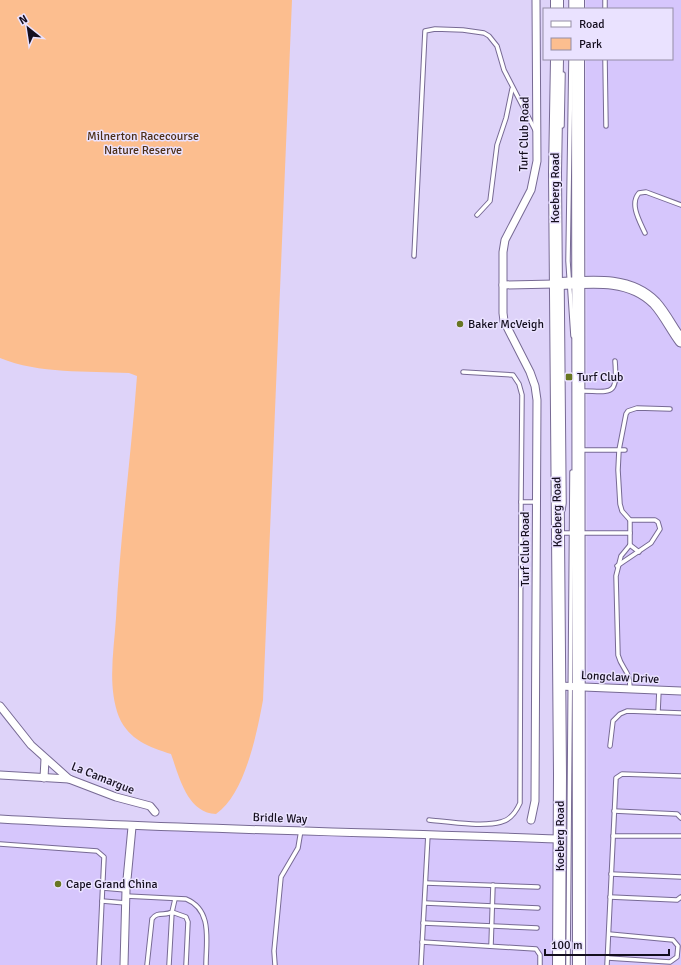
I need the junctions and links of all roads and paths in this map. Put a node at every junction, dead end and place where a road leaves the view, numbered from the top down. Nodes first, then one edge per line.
1 (536, 0) edge
2 (571, 60) edge
3 (578, 60) edge
4 (605, 60) edge
5 (560, 63) edge
6 (512, 88) junction
7 (606, 126) dead end
8 (562, 130) dead end
9 (537, 132) junction
10 (681, 206) edge
11 (477, 215) dead end
12 (644, 233) dead end
13 (561, 246) dead end
14 (414, 256) dead end
15 (561, 261) dead end
16 (565, 282) junction
17 (503, 285) junction
18 (681, 341) edge
19 (573, 344) dead end
20 (615, 361) dead end
21 (463, 372) dead end
22 (580, 391) junction
23 (670, 409) dead end
24 (580, 450) junction
25 (619, 450) junction
26 (625, 450) dead end
27 (572, 464) dead end
28 (521, 502) junction
29 (536, 502) junction
30 (630, 520) junction
31 (557, 533) junction
32 (576, 533) junction
33 (630, 533) junction
34 (630, 545) junction
35 (639, 552) junction
36 (617, 566) junction
37 (559, 686) junction
38 (575, 686) junction
39 (630, 688) junction
40 (659, 690) junction
41 (681, 691) edge
42 (0, 706) edge
43 (658, 712) junction
44 (681, 713) edge
45 (610, 746) dead end
46 (45, 759) junction
47 (0, 775) edge
48 (681, 776) edge
49 (44, 778) junction
50 (69, 779) junction
51 (614, 811) junction
52 (155, 812) dead end
53 (681, 818) edge
54 (0, 819) edge
55 (429, 820) dead end
56 (531, 820) dead end
57 (132, 827) junction
58 (301, 830) junction
59 (428, 834) junction
60 (613, 836) junction
61 (681, 836) edge
62 (560, 839) junction
63 (0, 844) edge
64 (612, 874) junction
65 (681, 878) edge
66 (426, 883) junction
67 (493, 885) junction
68 (538, 887) dead end
69 (103, 888) junction
70 (126, 896) junction
71 (610, 897) junction
72 (681, 898) edge
73 (175, 899) junction
74 (102, 901) junction
75 (424, 903) junction
76 (492, 906) junction
77 (538, 908) dead end
78 (172, 912) junction
79 (424, 923) junction
80 (491, 926) junction
81 (537, 928) dead end
82 (609, 934) junction
83 (422, 942) junction
84 (490, 946) junction
85 (608, 958) junction
86 (125, 963) edge
87 (98, 965) edge
88 (147, 965) edge
89 (169, 965) edge
90 (186, 965) edge
91 (206, 965) edge
92 (275, 965) edge
93 (421, 965) edge
94 (540, 965) edge
95 (559, 965) edge
96 (568, 965) edge
97 (579, 965) edge
98 (607, 965) edge

1 - 9 street, Turf Club Road
2 - 16 lane
3 - 16 main road, Koeberg Road
4 - 7 lane
5 - 8 lane
5 - 16 main road, Koeberg Road
6 - 9 lane
6 - 11 lane
6 - 14 lane
9 - 17 street, Turf Club Road
10 - 12 lane
13 - 15 lane
16 - 17 street
16 - 18 main road
16 - 19 lane
16 - 22 main road, Koeberg Road
16 - 31 main road, Koeberg Road
17 - 29 street, Turf Club Road
20 - 22 lane
21 - 28 lane
22 - 24 main road, Koeberg Road
23 - 25 lane
24 - 25 lane
24 - 32 main road, Koeberg Road
25 - 26 lane
25 - 30 lane
27 - 32 lane
28 - 29 lane
28 - 55 lane
29 - 56 street, Turf Club Road
30 - 33 lane
30 - 35 lane
31 - 32 lane
31 - 37 main road, Koeberg Road
32 - 33 lane
32 - 38 main road, Koeberg Road
33 - 34 lane
34 - 35 lane
34 - 36 lane
35 - 36 lane
36 - 39 lane
37 - 38 street, Longclaw Drive
37 - 62 main road, Koeberg Road
38 - 39 street, Longclaw Drive
38 - 96 lane
38 - 97 main road, Koeberg Road
39 - 40 street, Longclaw Drive
40 - 41 street, Longclaw Drive
40 - 43 lane
42 - 46 street, La Camargue
43 - 44 lane
43 - 45 lane
46 - 49 street
46 - 50 street, La Camargue
47 - 49 street
48 - 51 lane
49 - 50 street
50 - 52 street, La Camargue
51 - 53 lane
51 - 60 lane
54 - 57 street, Bridle Way
57 - 58 street, Bridle Way
57 - 70 street
58 - 59 street, Bridle Way
58 - 92 lane
59 - 62 street, Bridle Way
59 - 66 lane
60 - 61 lane
60 - 64 lane
62 - 95 main road, Koeberg Road
63 - 69 lane
64 - 65 lane
64 - 71 lane
66 - 67 lane
66 - 75 lane
67 - 68 lane
67 - 76 lane
69 - 70 lane
69 - 74 lane
70 - 73 lane
70 - 74 lane
70 - 86 street
71 - 72 lane
71 - 82 lane
73 - 78 lane
73 - 91 lane
74 - 87 lane
75 - 76 lane
75 - 79 lane
76 - 77 lane
76 - 80 lane
78 - 88 lane
78 - 89 lane
78 - 90 lane
79 - 80 lane
79 - 83 lane
80 - 81 lane
80 - 84 lane
82 - 85 lane
82 - 85 lane
83 - 84 lane
83 - 93 lane
84 - 94 lane
85 - 98 lane

